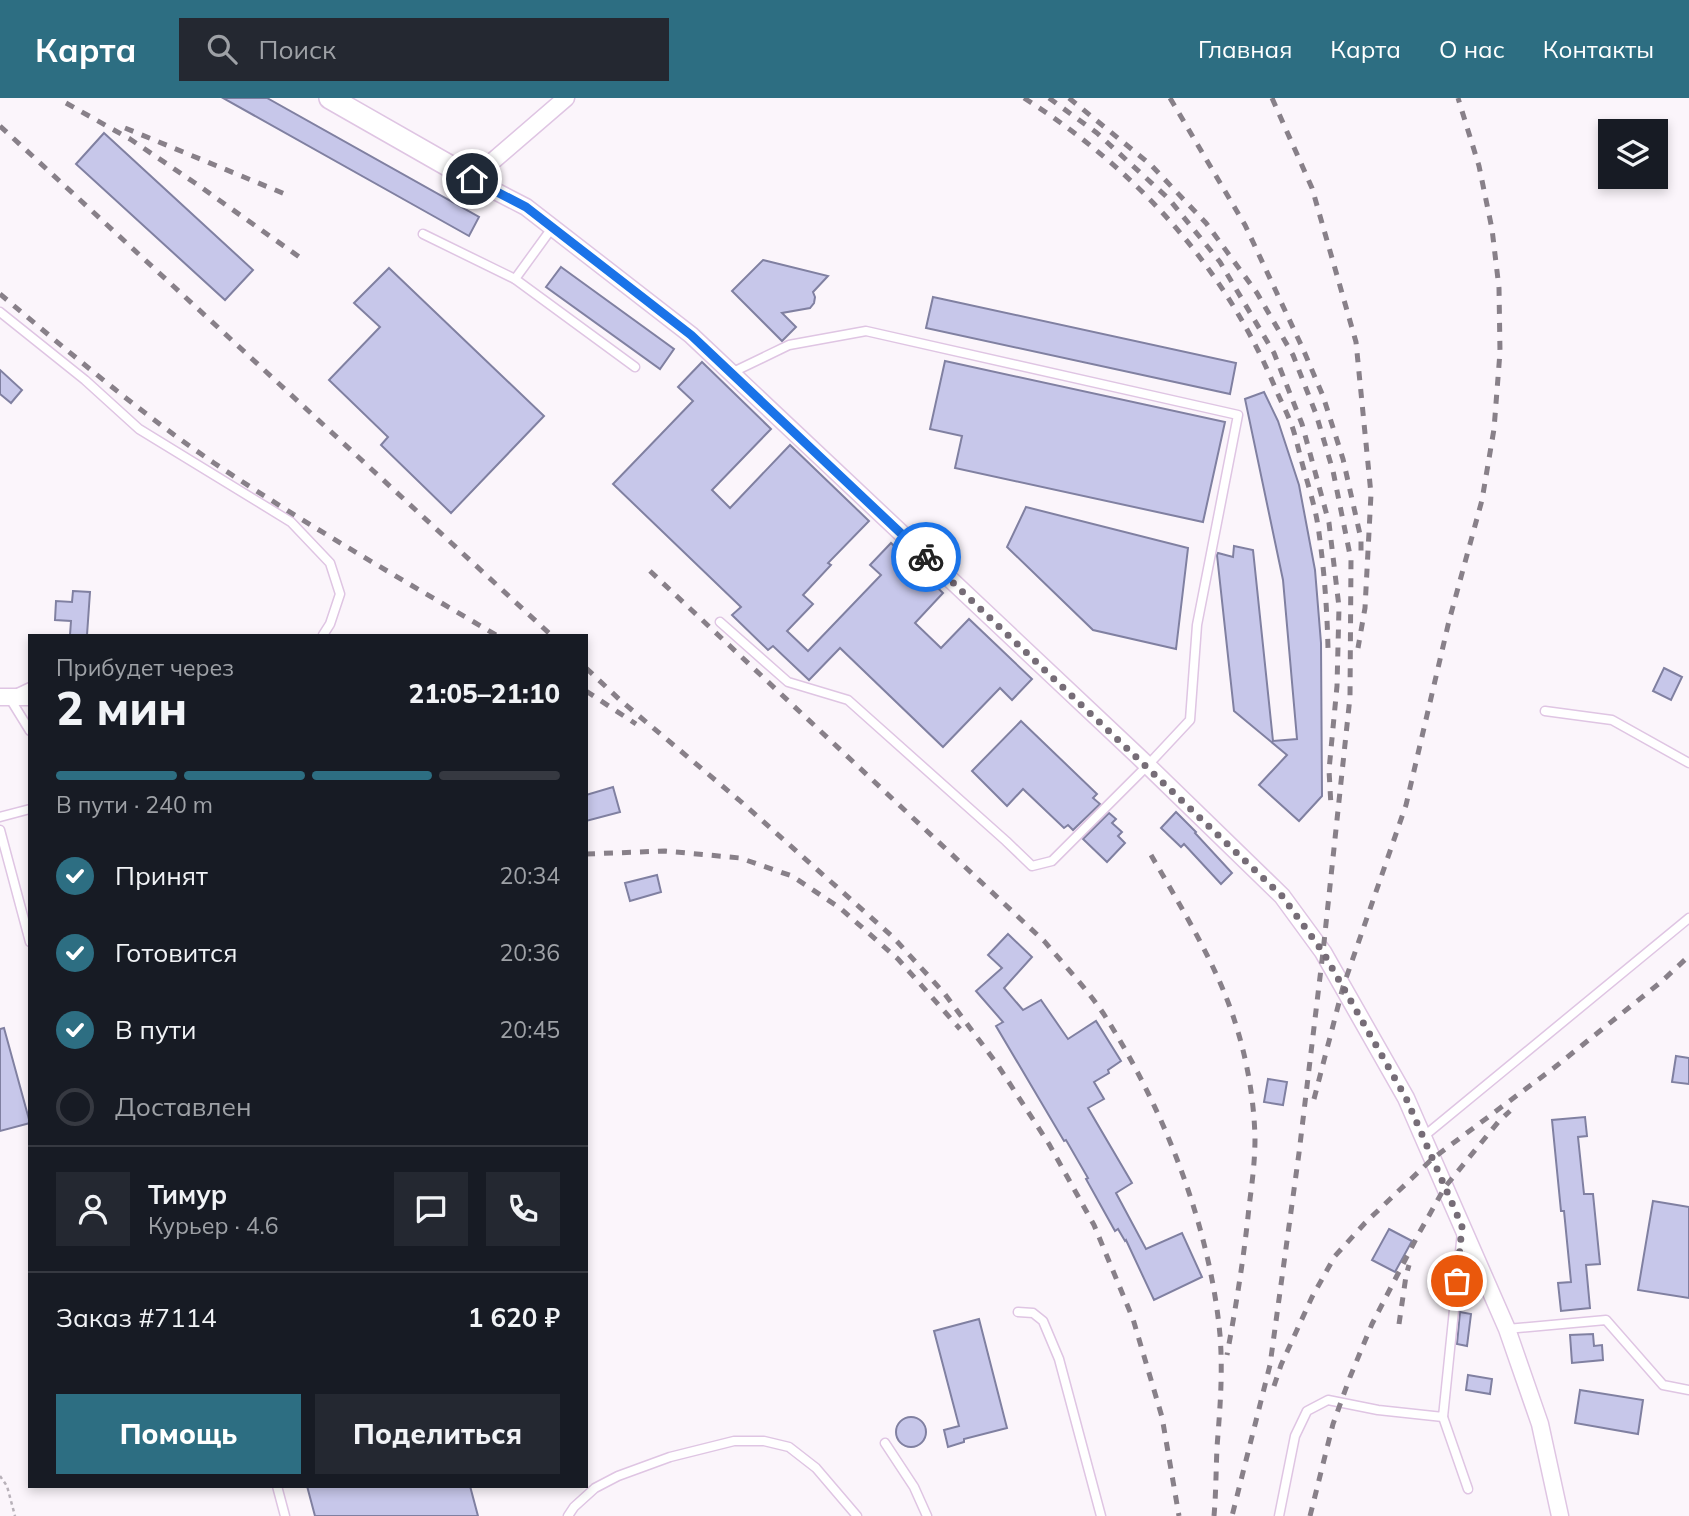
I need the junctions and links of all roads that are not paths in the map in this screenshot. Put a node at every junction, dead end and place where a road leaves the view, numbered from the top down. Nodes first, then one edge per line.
1 (330, 98) edge
2 (566, 98) edge
3 (472, 179) junction
4 (552, 228) junction
5 (423, 234) dead end
6 (515, 279) junction
7 (0, 312) edge
8 (635, 367) dead end
9 (731, 373) junction
10 (720, 622) dead end
11 (324, 634) edge
12 (28, 688) edge
13 (5, 697) edge
14 (28, 697) edge
15 (1545, 711) dead end
16 (28, 728) edge
17 (1689, 763) edge
18 (1147, 766) junction
19 (28, 810) edge
20 (0, 817) edge
21 (0, 830) edge
22 (1689, 918) edge
23 (28, 935) edge
24 (1423, 1137) junction
25 (1462, 1226) junction
26 (1018, 1312) dead end
27 (1507, 1329) junction
28 (1689, 1390) edge
29 (1443, 1417) junction
30 (885, 1443) dead end
31 (278, 1488) edge
32 (1468, 1489) dead end
33 (285, 1516) edge
34 (568, 1516) edge
35 (857, 1516) edge
36 (927, 1516) edge
37 (1101, 1516) edge
38 (1279, 1516) edge
39 (1560, 1516) edge

1 - 3 street
2 - 3 street
3 - 4 street
4 - 6 lane
4 - 9 street
5 - 6 lane
6 - 8 lane
7 - 11 lane
9 - 18 street
9 - 18 lane
10 - 18 lane
12 - 13 lane
13 - 14 street
13 - 16 lane
15 - 17 lane
18 - 24 street
19 - 20 lane
21 - 23 lane
22 - 24 lane
24 - 25 street
25 - 27 street
25 - 29 lane
26 - 37 lane
27 - 28 lane
27 - 39 street
29 - 32 lane
29 - 38 lane
30 - 36 lane
31 - 33 lane
34 - 35 lane

